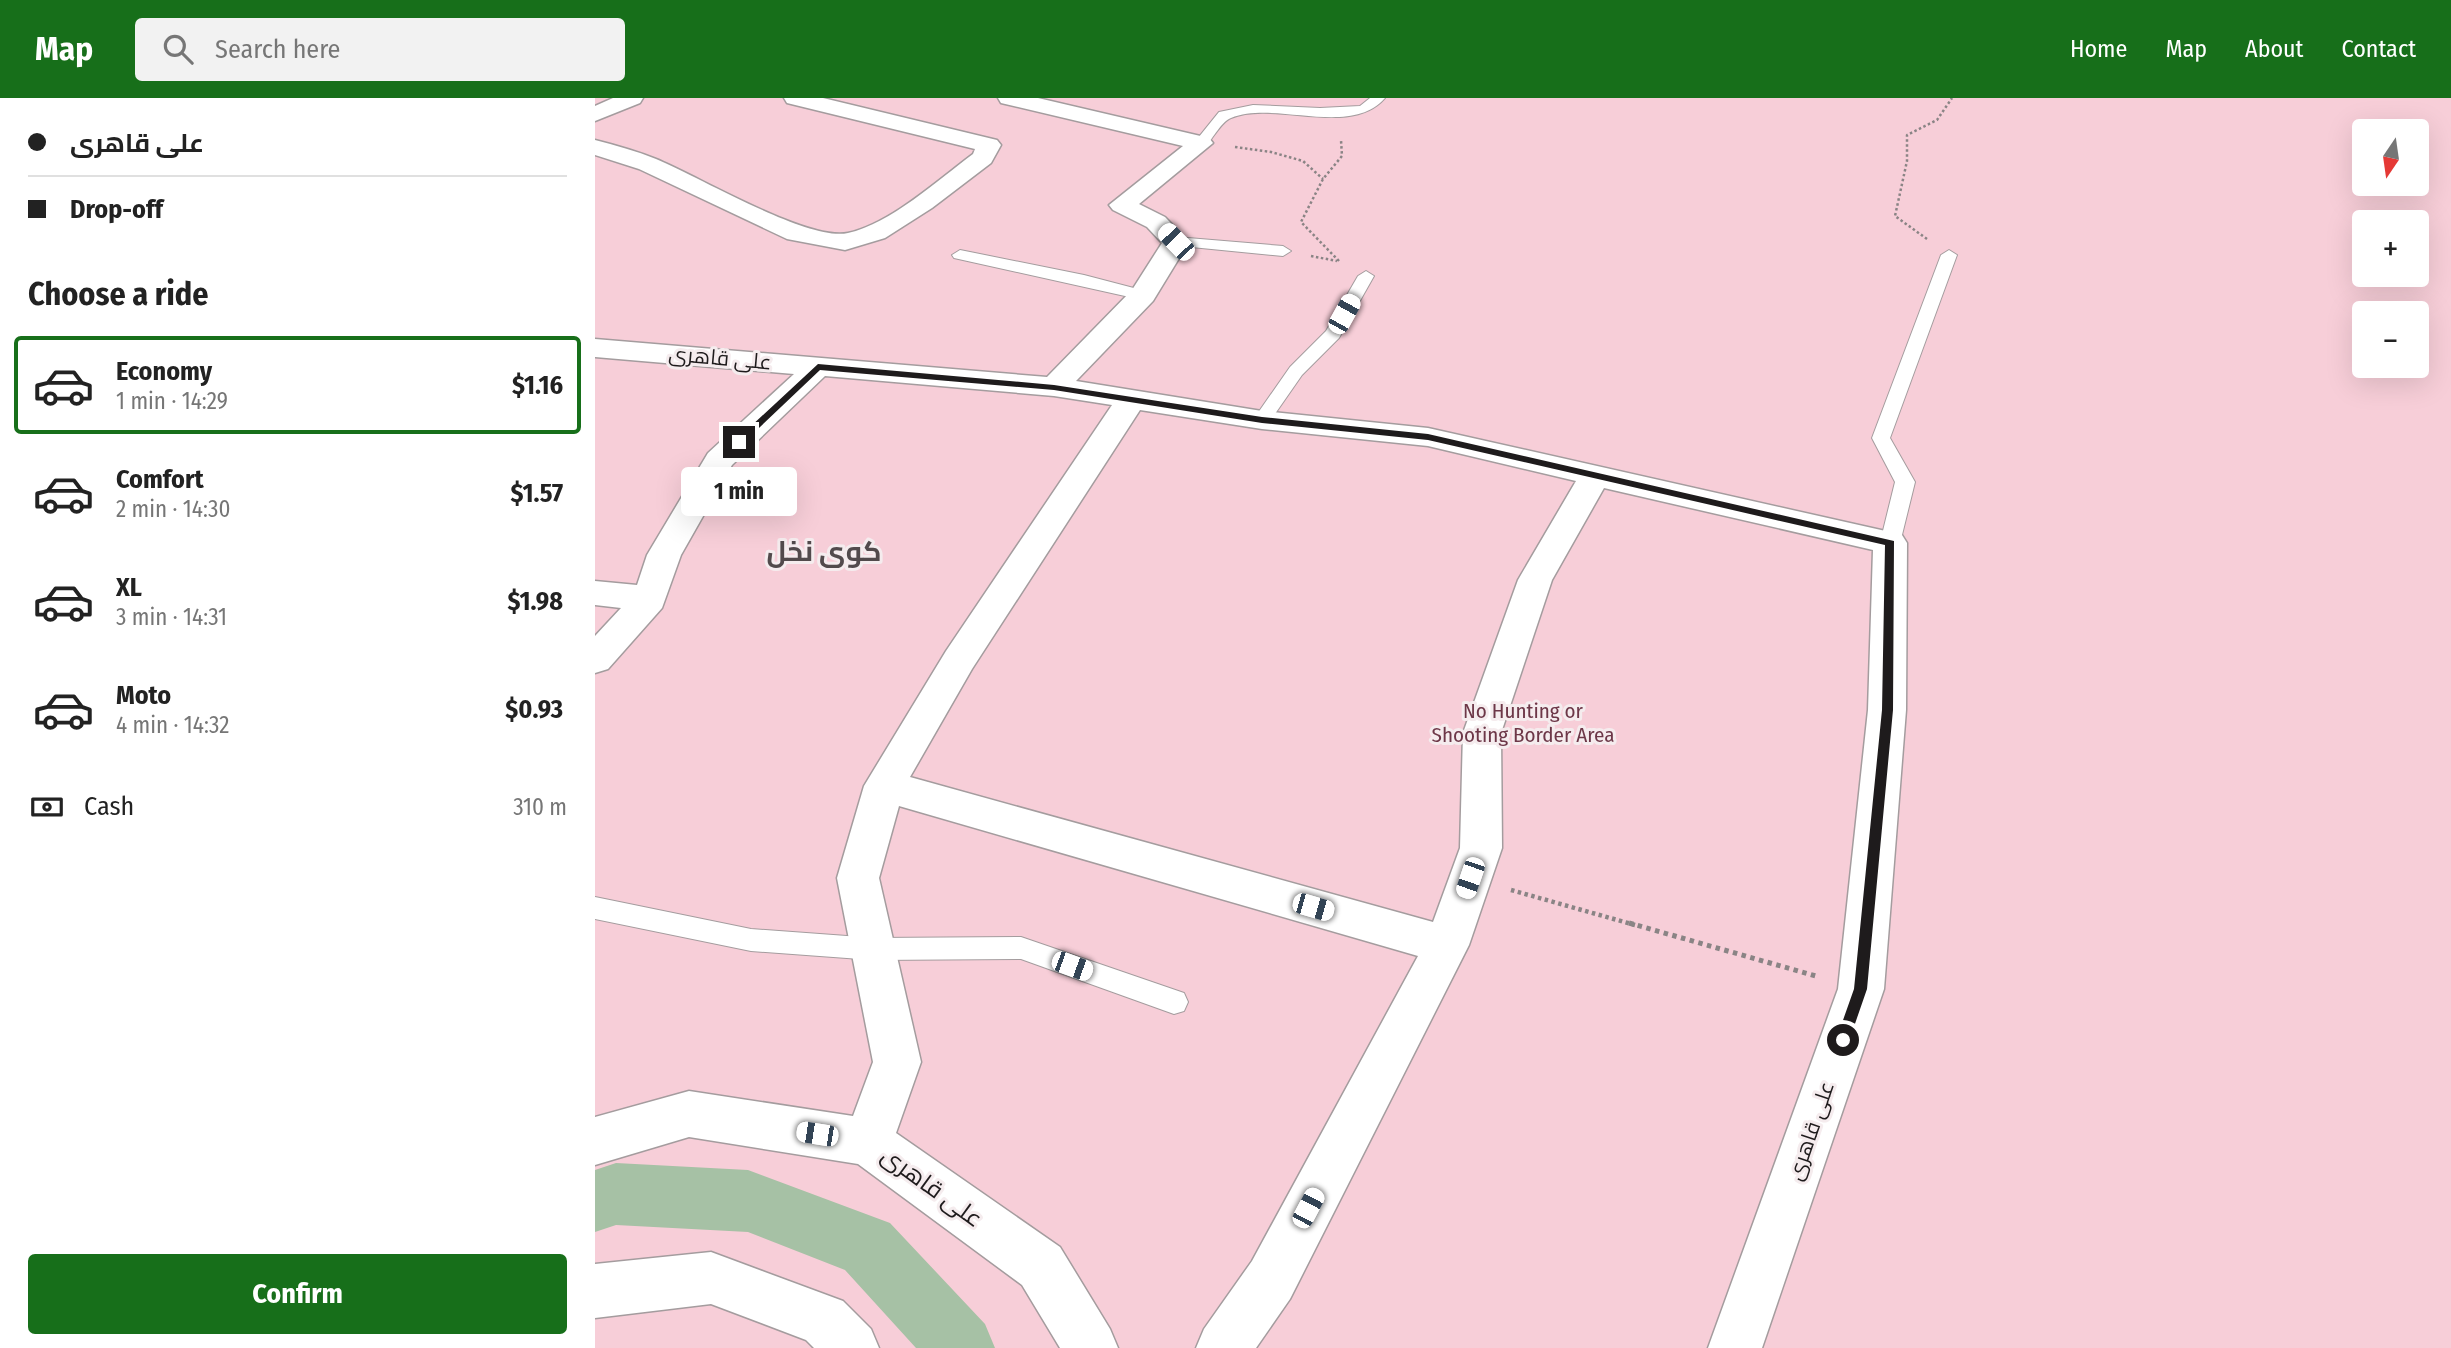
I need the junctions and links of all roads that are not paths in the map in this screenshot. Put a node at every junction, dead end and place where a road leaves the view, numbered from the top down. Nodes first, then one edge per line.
1 (632, 98) edge
2 (795, 98) edge
3 (1009, 98) edge
4 (1378, 98) edge
5 (595, 114) edge
6 (1201, 142) junction
7 (595, 147) edge
8 (1176, 242) junction
9 (1283, 251) road end
10 (960, 255) dead end
11 (1949, 256) road end
12 (1366, 276) road end
13 (1143, 295) junction
14 (595, 348) edge
15 (818, 367) junction
16 (1054, 387) junction
17 (1132, 398) junction
18 (1262, 420) junction
19 (1594, 477) junction
20 (1890, 543) junction
21 (595, 593) edge
22 (650, 599) junction
23 (595, 660) edge
24 (884, 786) junction
25 (595, 908) edge
26 (1447, 944) junction
27 (874, 949) junction
28 (1174, 1002) dead end
29 (595, 1141) edge
30 (868, 1142) junction
31 (595, 1291) edge
32 (852, 1348) edge
33 (1091, 1348) edge
34 (1223, 1348) edge
35 (1735, 1348) edge

1 - 5 street
2 - 7 street
3 - 6 street
4 - 6 lane
6 - 8 street
8 - 9 lane
8 - 13 street
10 - 13 lane
11 - 20 lane
12 - 18 lane
13 - 16 street
14 - 15 street, علی قاهری
15 - 16 street, علی قاهری
15 - 22 street
16 - 17 street, علی قاهری
17 - 18 street, علی قاهری
17 - 24 street
18 - 19 street, علی قاهری
19 - 20 street, علی قاهری
19 - 26 street
20 - 35 street, علی قاهری
21 - 22 street
22 - 23 street
24 - 26 street
24 - 27 street
25 - 27 lane
26 - 34 street
27 - 28 lane
27 - 30 street
29 - 30 street, علی قاهری
30 - 33 street, علی قاهری
31 - 32 street

